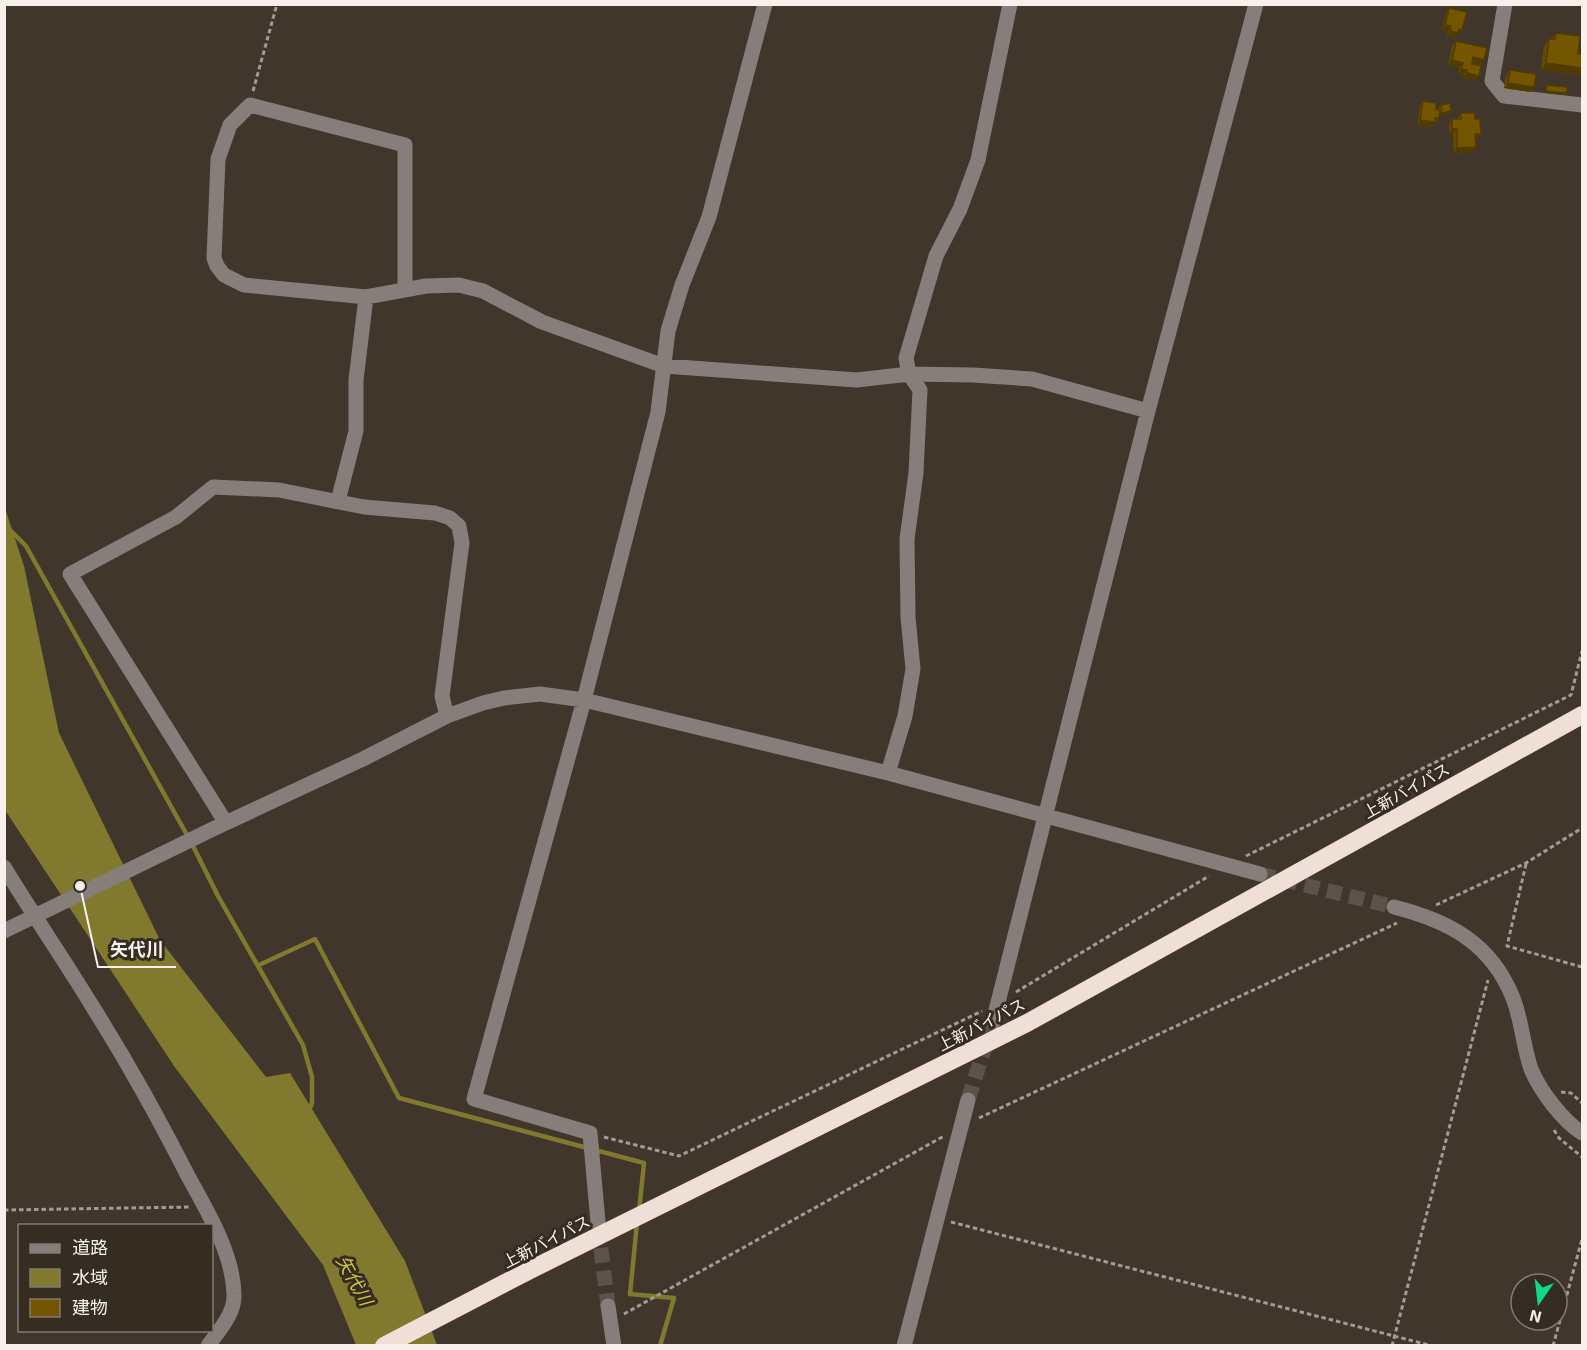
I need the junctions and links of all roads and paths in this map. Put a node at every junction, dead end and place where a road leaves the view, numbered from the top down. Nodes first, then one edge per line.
1 (277, 4) edge
2 (765, 4) edge
3 (1010, 4) edge
4 (1256, 4) edge
5 (1505, 4) edge
6 (250, 105) junction
7 (1582, 105) edge
8 (405, 288) junction
9 (366, 297) junction
10 (664, 366) junction
11 (909, 374) junction
12 (1149, 411) junction
13 (338, 501) junction
14 (1582, 651) edge
15 (584, 700) junction
16 (1582, 715) edge
17 (447, 716) junction
18 (888, 772) junction
19 (1045, 814) junction
20 (220, 825) junction
21 (1582, 828) edge
22 (1526, 863) junction
23 (1227, 865) junction
24 (4, 867) edge
25 (1260, 874) tunnel mouth
26 (1394, 907) tunnel mouth
27 (1419, 913) junction
28 (38, 915) junction
29 (4, 931) edge
30 (1492, 964) junction
31 (1582, 967) edge
32 (998, 1003) junction
33 (993, 1022) tunnel mouth
34 (968, 1100) tunnel mouth
35 (963, 1126) junction
36 (590, 1133) junction
37 (1582, 1133) edge
38 (204, 1207) junction
39 (4, 1210) edge
40 (938, 1219) junction
41 (598, 1222) tunnel mouth
42 (212, 1224) edge
43 (213, 1226) edge
44 (1582, 1239) edge
45 (608, 1306) tunnel mouth
46 (610, 1322) junction
47 (1395, 1335) junction
48 (208, 1346) edge
49 (384, 1346) edge
50 (614, 1346) edge
51 (904, 1346) edge
52 (1392, 1346) edge
53 (1433, 1346) edge
54 (1553, 1346) edge

1 - 6 path
2 - 10 street
3 - 11 street
4 - 12 street
5 - 7 street
6 - 8 street
6 - 9 street
8 - 9 street
8 - 10 street
9 - 13 street
10 - 11 street
10 - 15 street
11 - 12 street
11 - 18 street
12 - 19 street
13 - 17 street
13 - 20 street
14 - 23 path
15 - 17 street
15 - 18 street
15 - 36 street
16 - 49 highway, 上新バイパス
17 - 20 street
18 - 19 street
19 - 23 street
19 - 32 street
20 - 28 street
21 - 22 path
22 - 27 path
22 - 31 path
23 - 25 street
23 - 32 path
24 - 28 street
26 - 27 street
27 - 30 street
27 - 35 path
28 - 29 street
28 - 38 street
30 - 37 street
30 - 47 path
32 - 33 street
32 - 36 path
34 - 35 street
35 - 40 street
35 - 46 path
36 - 41 street
38 - 39 path
38 - 42 street
40 - 47 path
40 - 51 street
43 - 48 street
44 - 54 path
45 - 46 street
46 - 50 street
47 - 52 path
47 - 53 path

